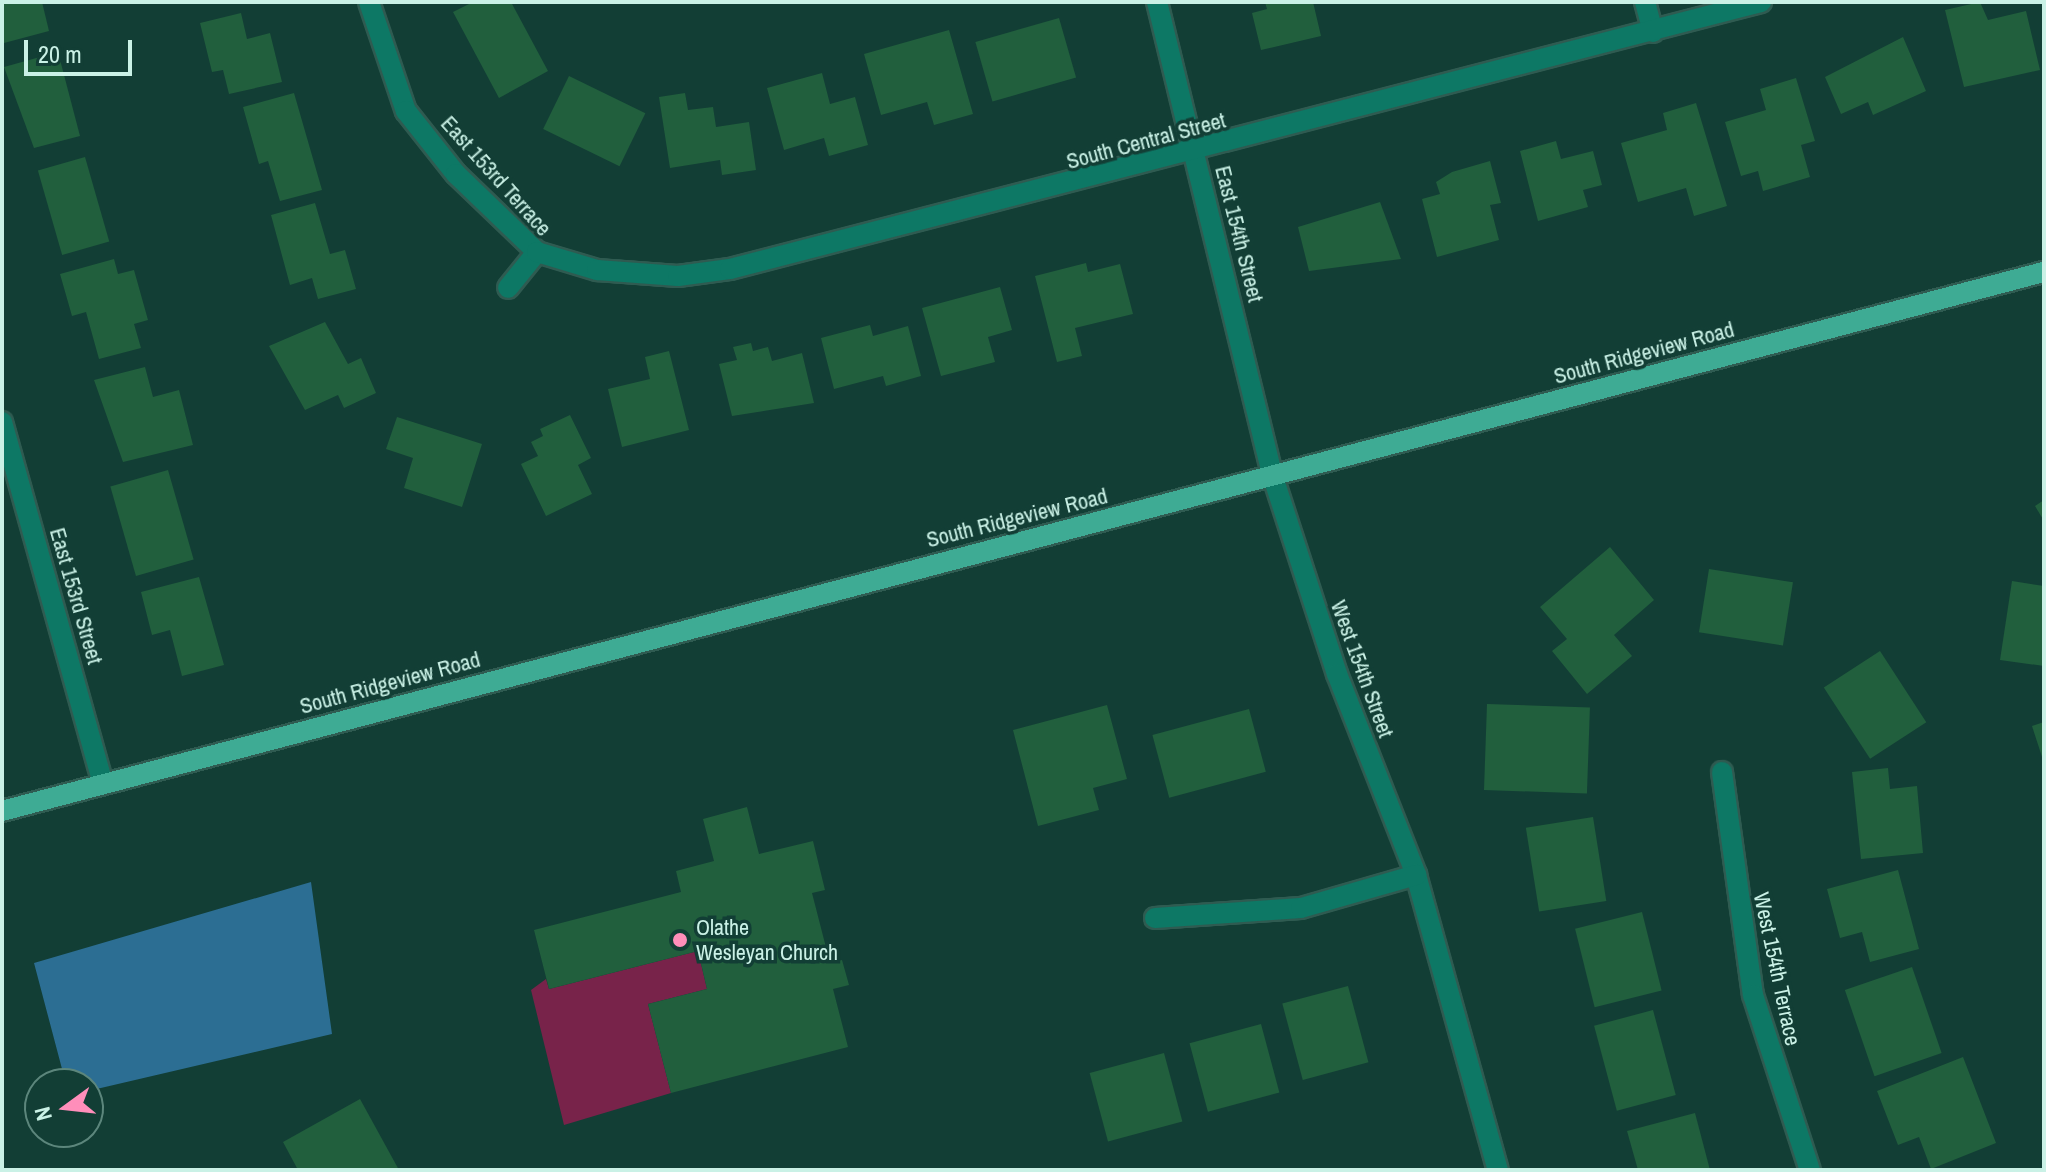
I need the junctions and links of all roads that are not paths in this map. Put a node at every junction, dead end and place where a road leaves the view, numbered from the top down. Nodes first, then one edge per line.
1 (369, 2) edge
2 (1157, 2) edge
3 (1645, 2) edge
4 (1761, 2) edge
5 (1653, 32) junction
6 (1195, 153) junction
7 (537, 252) junction
8 (2044, 272) edge
9 (508, 288) dead end
10 (2, 422) edge
11 (1273, 477) junction
12 (1722, 772) dead end
13 (103, 783) junction
14 (2, 811) edge
15 (1416, 875) junction
16 (1155, 918) dead end
17 (1498, 1170) edge
18 (1810, 1170) edge

1 - 7 street, East 153rd Terrace
2 - 6 street, East 154th Street
3 - 5 street
4 - 5 street, South Central Street
5 - 6 street, South Central Street
6 - 7 street, South Central Street
6 - 11 street, East 154th Street
7 - 9 street, East 153rd Terrace
8 - 11 main road, South Ridgeview Road
10 - 13 street, East 153rd Street
11 - 13 main road, South Ridgeview Road
11 - 15 street, West 154th Street
12 - 18 street, West 154th Terrace
13 - 14 main road, South Ridgeview Road
15 - 16 street
15 - 17 street, West 154th Street

